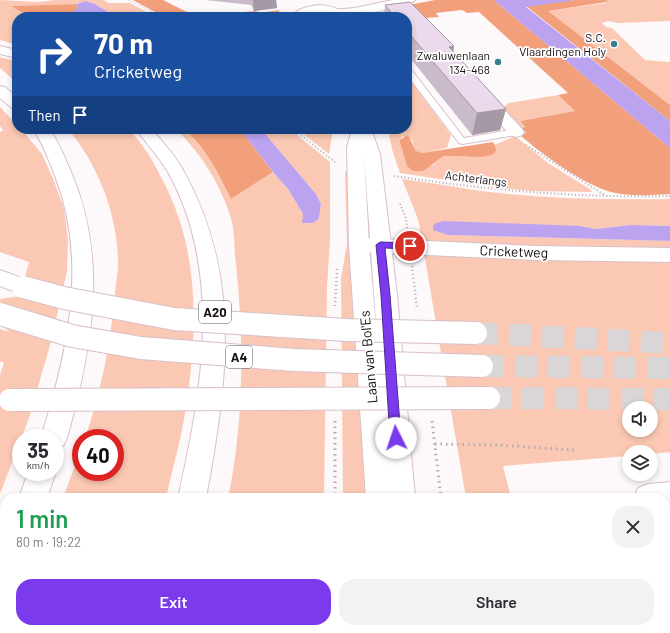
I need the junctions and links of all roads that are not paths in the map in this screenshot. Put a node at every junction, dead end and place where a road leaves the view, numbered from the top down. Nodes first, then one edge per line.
1 (301, 0) edge
2 (402, 2) edge
3 (316, 5) edge
4 (301, 12) edge
5 (304, 12) edge
6 (332, 12) edge
7 (355, 12) edge
8 (376, 12) edge
9 (409, 12) edge
10 (0, 50) edge
11 (12, 53) edge
12 (412, 77) edge
13 (475, 86) edge
14 (0, 90) edge
15 (12, 101) edge
16 (516, 132) joint
17 (45, 134) edge
18 (148, 134) edge
19 (359, 134) edge
20 (363, 134) edge
21 (367, 217) junction
22 (370, 245) junction
23 (670, 255) edge
24 (0, 278) edge
25 (0, 314) edge
26 (476, 333) tunnel mouth
27 (482, 366) tunnel mouth
28 (489, 398) tunnel mouth
29 (5, 400) edge
30 (57, 429) edge
31 (39, 481) edge
32 (35, 493) edge
33 (193, 493) edge
34 (380, 493) edge
35 (400, 493) edge

1 - 4 main road
2 - 7 main road
2 - 8 main road
2 - 9 main road
3 - 5 main road
3 - 6 main road
10 - 11 main road
12 - 16 lane
13 - 16 main road
14 - 15 main road
17 - 30 main road
18 - 33 main road, A20
19 - 21 main road
20 - 21 main road
21 - 22 main road, Laan van Bol'Es
22 - 23 main road, Cricketweg
22 - 34 main road, Laan van Bol'Es
22 - 35 main road, Laan van Bol'Es
24 - 26 main road, bridge
25 - 27 main road, A4, bridge
28 - 29 main road, bridge
31 - 32 main road

